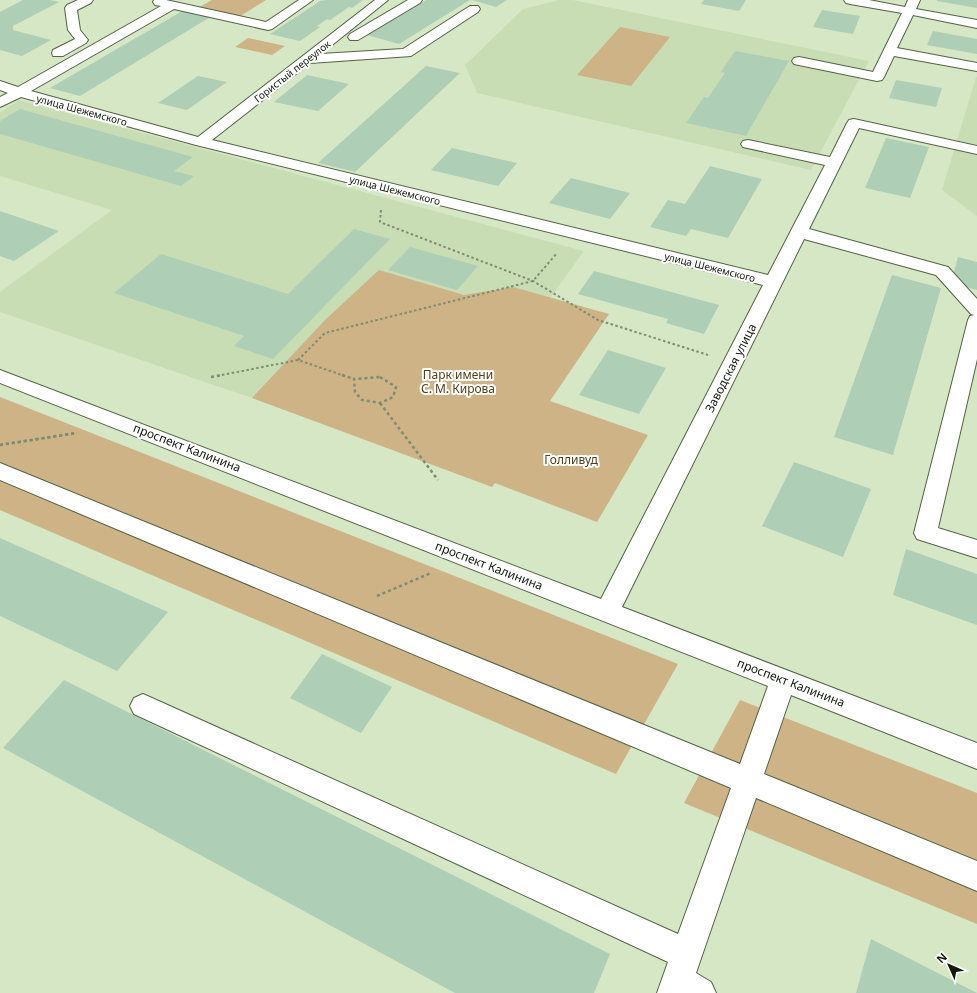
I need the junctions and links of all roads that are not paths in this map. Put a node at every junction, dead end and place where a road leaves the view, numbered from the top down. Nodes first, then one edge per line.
1 (87, 0) edge
2 (151, 0) edge
3 (307, 0) edge
4 (382, 0) edge
5 (416, 0) edge
6 (850, 0) edge
7 (172, 5) junction
8 (911, 5) edge
9 (474, 9) dead end
10 (977, 24) edge
11 (890, 51) junction
12 (334, 58) junction
13 (48, 59) dead end
14 (306, 59) junction
15 (799, 61) dead end
16 (977, 67) edge
17 (0, 85) edge
18 (16, 85) junction
19 (0, 103) edge
20 (201, 142) junction
21 (748, 144) dead end
22 (977, 150) edge
23 (834, 162) junction
24 (799, 232) junction
25 (774, 282) junction
26 (977, 310) edge
27 (977, 320) edge
28 (0, 376) edge
29 (0, 472) edge
30 (977, 550) edge
31 (607, 612) junction
32 (783, 680) junction
33 (143, 706) dead end
34 (977, 756) edge
35 (747, 782) junction
36 (977, 876) edge
37 (684, 980) edge

1 - 13 street
2 - 7 street
3 - 7 street
4 - 14 street, Гористый переулок
5 - 12 street
6 - 8 street
7 - 18 street
8 - 10 street
8 - 11 street
9 - 12 street
11 - 15 street
11 - 16 street
12 - 14 street
14 - 20 street, Гористый переулок
17 - 18 street, улица Шежемского
18 - 19 street
18 - 20 street, улица Шежемского
20 - 25 street, улица Шежемского
21 - 23 street
22 - 23 street, Заводская улица
23 - 24 street, Заводская улица
24 - 25 street, Заводская улица
24 - 26 street
25 - 31 street, Заводская улица
27 - 30 street
28 - 31 street, проспект Калинина
29 - 35 street
31 - 32 street, проспект Калинина
32 - 34 street, проспект Калинина
32 - 35 street
33 - 37 street
35 - 36 street
35 - 37 street

